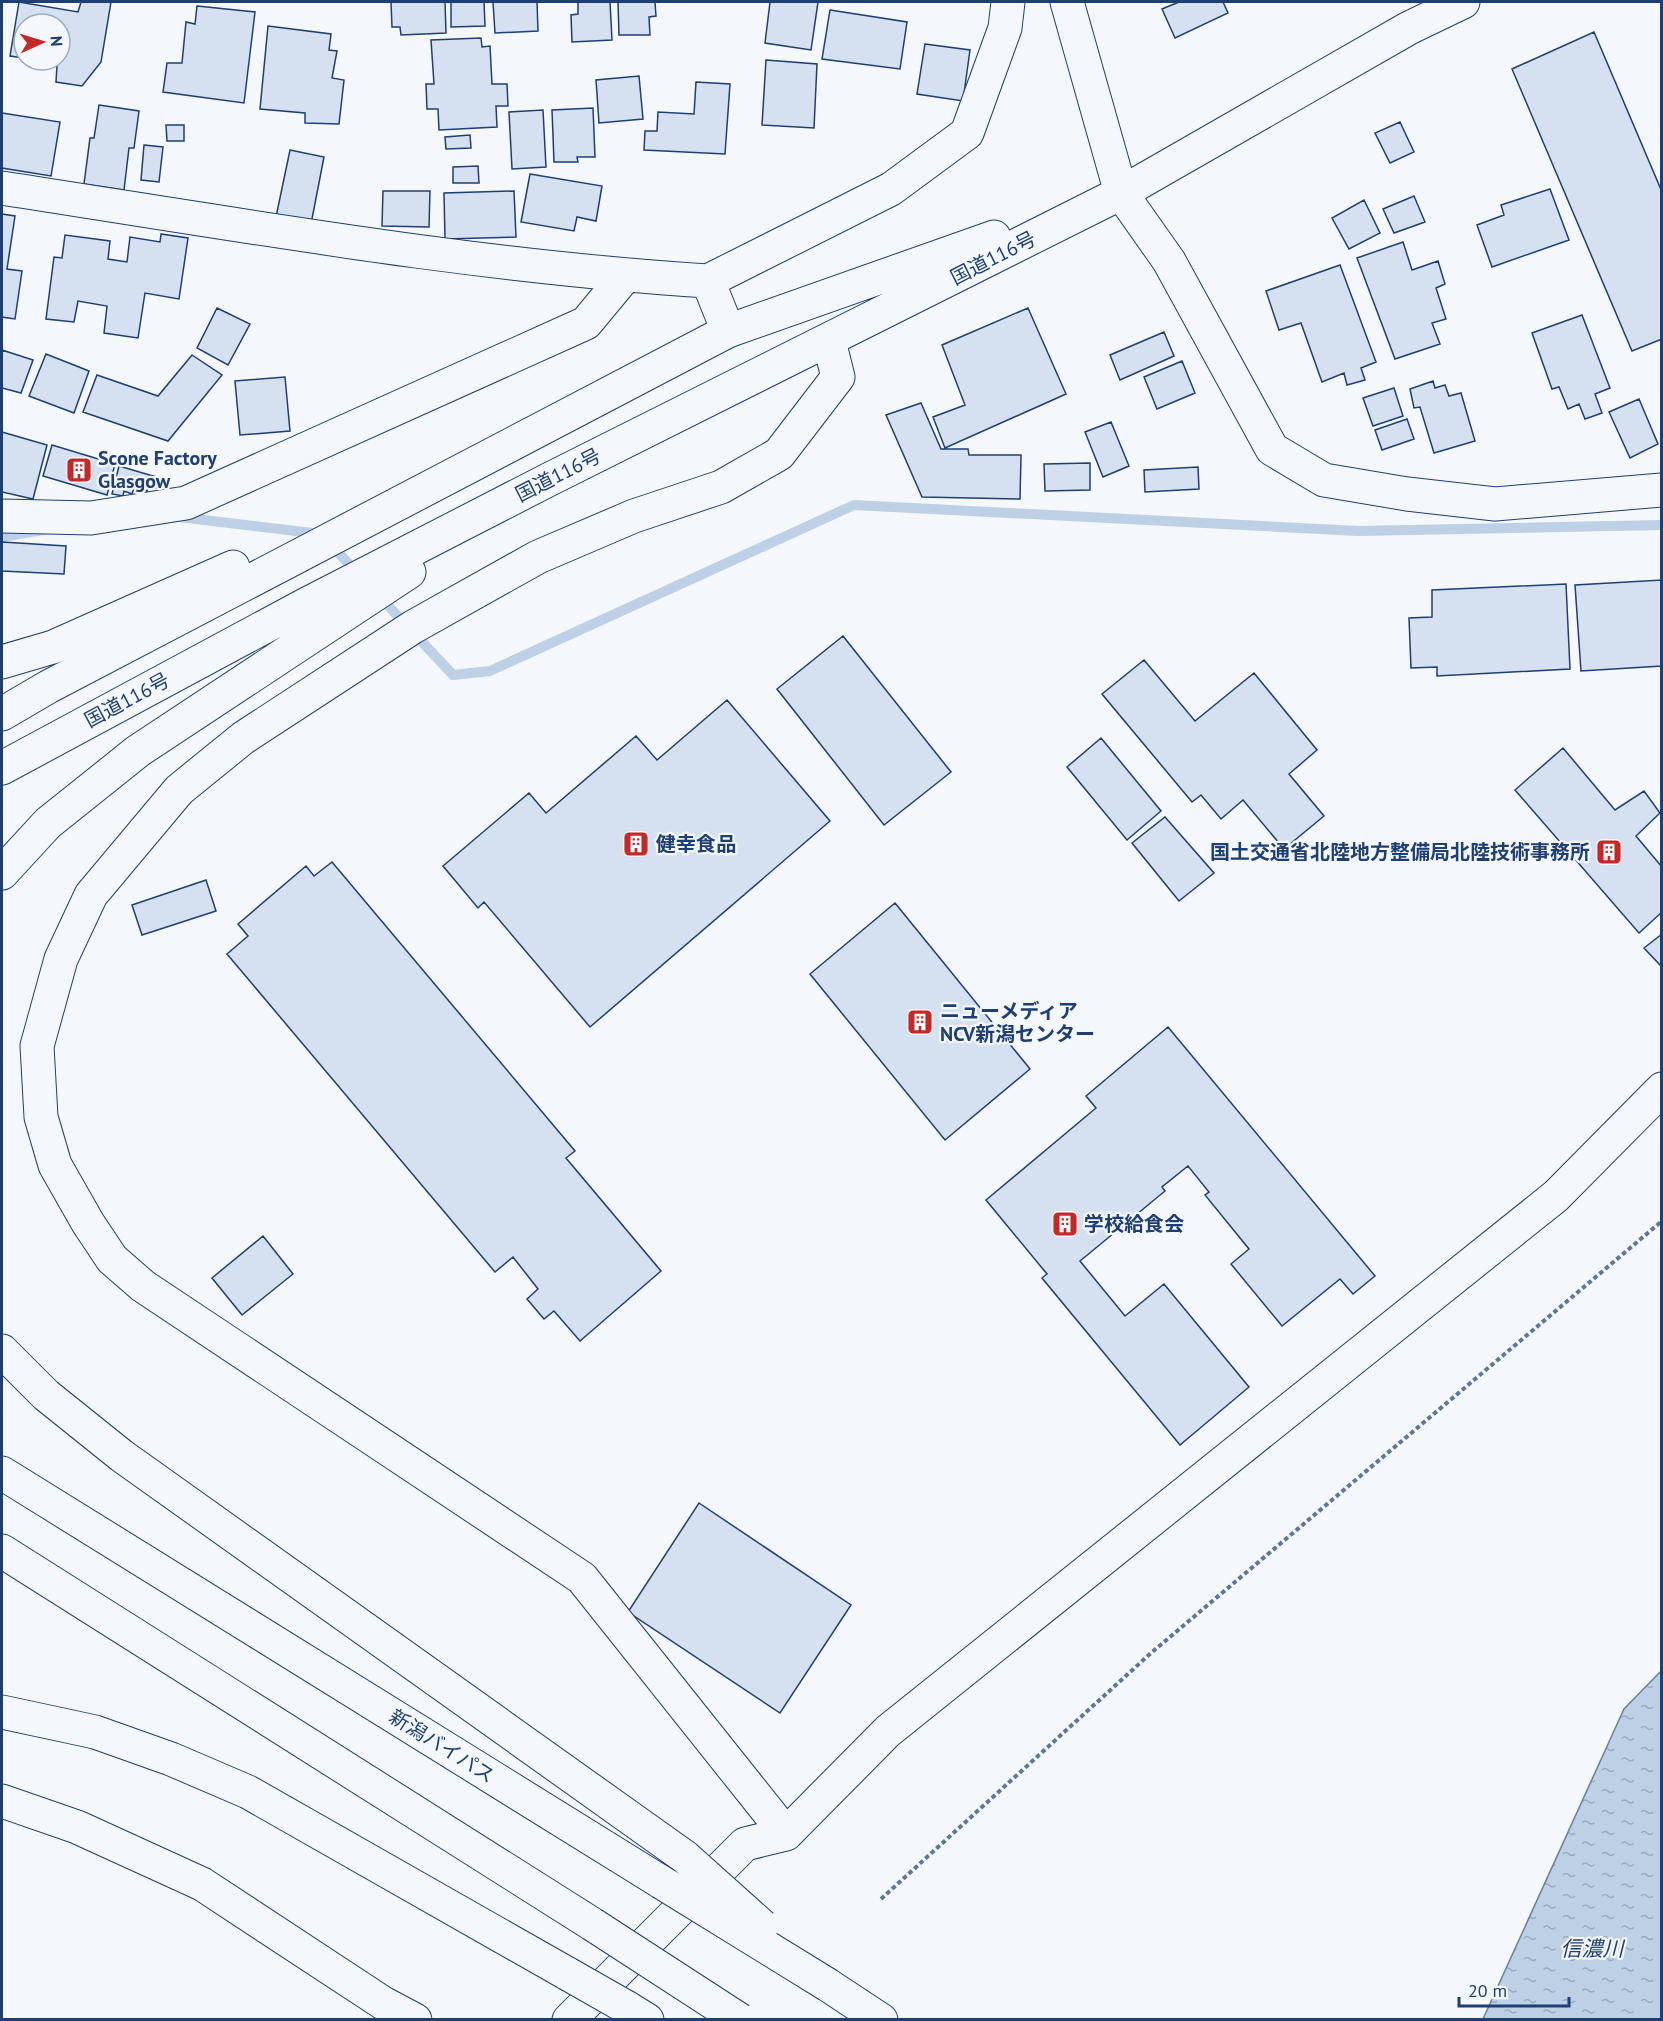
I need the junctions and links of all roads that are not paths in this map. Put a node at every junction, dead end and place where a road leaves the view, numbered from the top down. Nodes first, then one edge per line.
1 (1008, 2) edge
2 (1067, 2) edge
3 (1463, 2) edge
4 (2, 188) edge
5 (1121, 193) junction
6 (625, 276) junction
7 (708, 281) junction
8 (728, 331) junction
9 (828, 341) junction
10 (548, 480) junction
11 (1662, 490) edge
12 (2, 516) edge
13 (328, 540) junction
14 (2, 662) edge
15 (2, 714) edge
16 (2, 768) edge
17 (2, 873) edge
18 (1662, 1089) edge
19 (2, 1351) edge
20 (2, 1473) edge
21 (2, 1551) edge
22 (2, 1712) edge
23 (2, 1801) edge
24 (786, 1834) junction
25 (828, 1985) junction
26 (415, 2019) edge
27 (568, 2019) edge
28 (647, 2019) edge
29 (740, 2019) edge
30 (881, 2019) edge

1 - 7 main road
2 - 5 main road
3 - 5 main road, 国道116号
4 - 6 main road
5 - 8 main road, 国道116号
5 - 9 main road, 国道116号
5 - 11 main road
6 - 7 main road
6 - 12 main road
7 - 8 main road
8 - 13 main road, 国道116号
9 - 10 main road, 国道116号
9 - 24 main road
10 - 16 main road, 国道116号
10 - 17 main road
13 - 14 main road
13 - 15 main road, 国道116号
18 - 24 main road
19 - 25 main road, bridge
20 - 25 main road, 新潟バイパス, bridge
21 - 29 main road, bridge
22 - 28 main road, bridge
23 - 26 main road
24 - 27 main road
25 - 30 main road, 新潟バイパス

